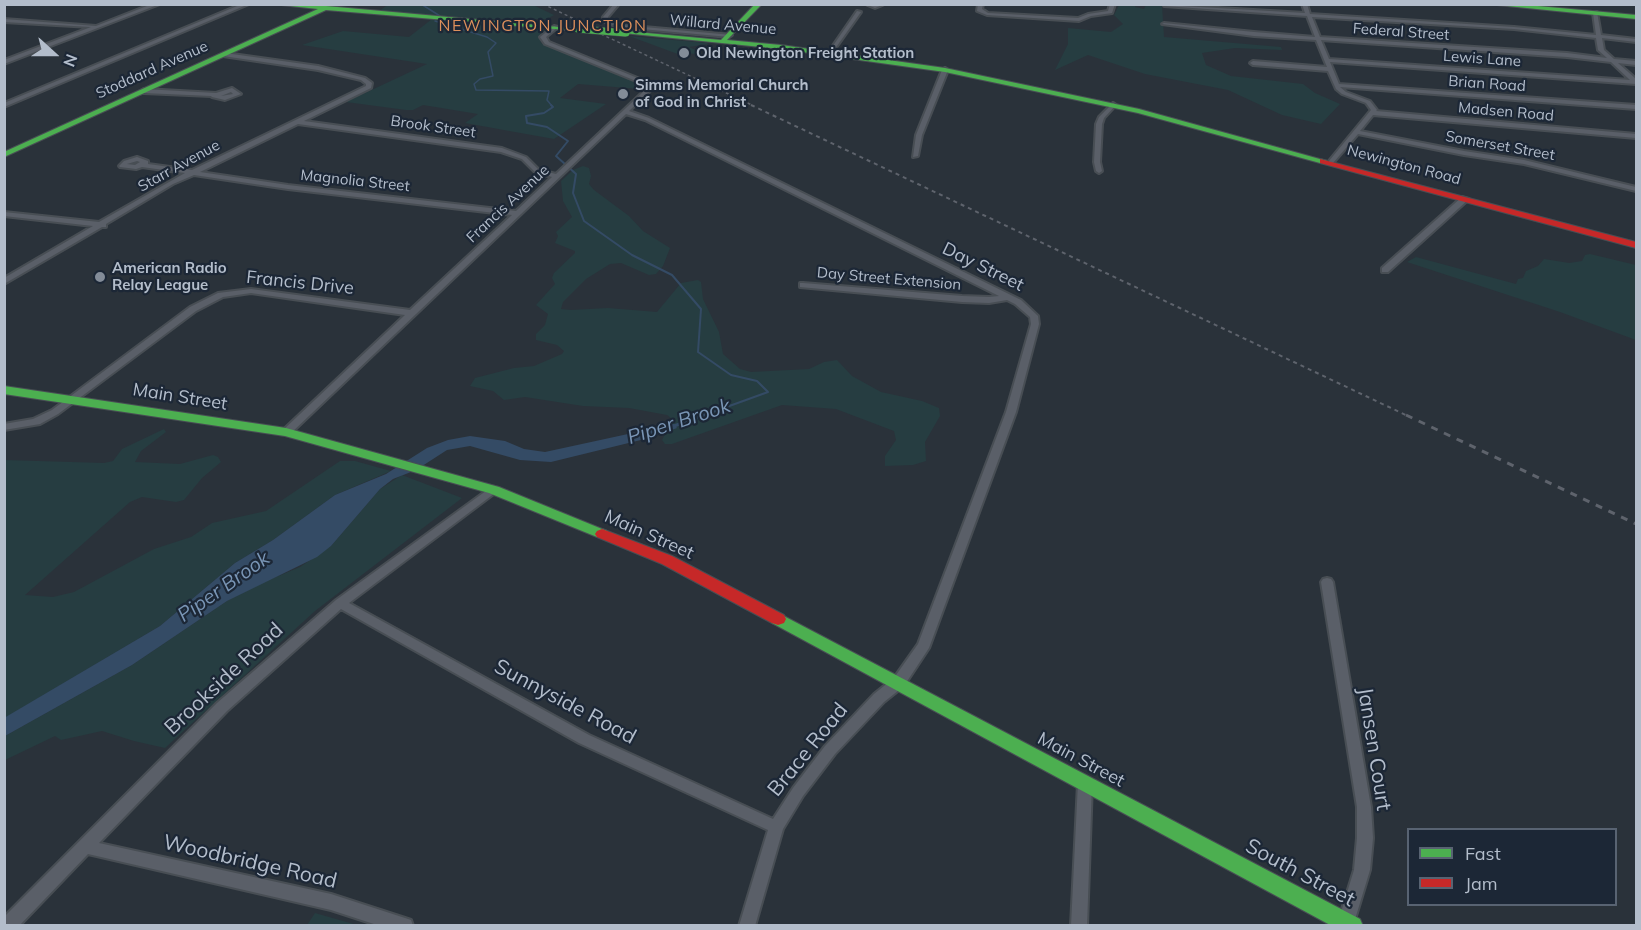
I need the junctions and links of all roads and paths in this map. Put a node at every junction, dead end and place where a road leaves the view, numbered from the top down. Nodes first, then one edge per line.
1 (158, 4) edge
2 (247, 4) edge
3 (275, 4) edge
4 (617, 4) edge
5 (759, 4) edge
6 (867, 4) edge
7 (883, 4) edge
8 (981, 4) edge
9 (1113, 4) edge
10 (1304, 4) edge
11 (1490, 4) edge
12 (296, 5) edge
13 (1166, 6) edge
14 (326, 8) junction
15 (859, 12) dead end
16 (1595, 13) junction
17 (1308, 15) junction
18 (1636, 17) edge
19 (4, 20) edge
20 (1164, 24) dead end
21 (97, 27) junction
22 (556, 27) junction
23 (1598, 35) junction
24 (725, 38) junction
25 (1317, 38) junction
26 (1636, 40) edge
27 (830, 52) junction
28 (225, 55) junction
29 (1327, 60) junction
30 (1611, 60) junction
31 (4, 62) edge
32 (1253, 63) dead end
33 (1636, 63) edge
34 (1330, 69) junction
35 (945, 70) junction
36 (1636, 82) edge
37 (1336, 85) junction
38 (144, 91) junction
39 (214, 94) dead end
40 (4, 105) edge
41 (1113, 105) junction
42 (1636, 107) edge
43 (627, 112) junction
44 (1372, 114) junction
45 (1162, 116) joint
46 (298, 122) junction
47 (1357, 132) junction
48 (1636, 136) edge
49 (8, 151) edge
50 (915, 156) dead end
51 (1331, 162) junction
52 (142, 165) dead end
53 (1099, 171) dead end
54 (190, 173) junction
55 (559, 174) junction
56 (1636, 189) edge
57 (1465, 199) junction
58 (518, 213) junction
59 (4, 214) edge
60 (103, 225) junction
61 (1636, 245) edge
62 (1385, 270) dead end
63 (4, 282) edge
64 (803, 285) dead end
65 (1008, 297) junction
66 (412, 313) junction
67 (4, 390) edge
68 (72, 398) junction
69 (4, 427) edge
70 (286, 432) junction
71 (494, 490) junction
72 (1327, 582) dead end
73 (340, 603) junction
74 (899, 682) junction
75 (1084, 783) junction
76 (776, 827) junction
77 (84, 846) junction
78 (1227, 857) joint
79 (1350, 924) edge
80 (8, 926) edge
81 (405, 926) edge
82 (747, 926) edge
83 (1079, 926) edge

1 - 21 street
2 - 40 street
3 - 12 street, Willard Avenue
4 - 24 street
5 - 24 street
6 - 7 street
8 - 9 street
10 - 17 street
11 - 16 street
12 - 14 street, Willard Avenue
13 - 17 street
14 - 22 street, Willard Avenue
14 - 28 street, Stoddard Avenue
15 - 27 street
16 - 18 street
16 - 23 street
17 - 23 street
17 - 25 street
19 - 21 street
20 - 25 street, Federal Street
21 - 31 street
22 - 24 street, Willard Avenue, bridge
22 - 43 street, Francis Avenue
23 - 26 street
23 - 30 street
24 - 27 street, Willard Avenue
25 - 29 street
25 - 30 street, Federal Street
27 - 35 street, Willard Avenue
28 - 38 street, Stoddard Avenue
28 - 46 street, Starr Avenue
29 - 34 street
29 - 36 street, Lewis Lane
30 - 33 street, Federal Street
30 - 36 street
32 - 34 street
34 - 37 street
35 - 41 street, Willard Avenue
35 - 50 street
37 - 42 street, Brian Road
37 - 44 street
38 - 39 street
38 - 49 street, Stoddard Avenue
41 - 45 street, Willard Avenue
41 - 53 street
43 - 55 street, Francis Avenue
43 - 65 street, Day Street
44 - 47 street
44 - 48 street, Madsen Road
45 - 51 street, Newington Road
46 - 54 street, Starr Avenue
46 - 55 street, Brook Street
47 - 51 street
47 - 56 street, Somerset Street
51 - 57 street, Newington Road
52 - 54 street, Magnolia Street
54 - 58 street, Magnolia Street
54 - 60 street, Starr Avenue
55 - 58 street, Francis Avenue
57 - 61 street, Newington Road
57 - 62 street
58 - 66 street, Francis Avenue
59 - 60 street
60 - 63 street, Starr Avenue
64 - 65 street, Day Street Extension
65 - 74 street, Day Street
66 - 68 street, Francis Drive
66 - 70 street, Francis Avenue
67 - 68 street, Main Street
68 - 69 street, Francis Drive
68 - 70 street, Main Street
70 - 71 street, Main Street
71 - 73 street, Brookside Road
71 - 74 street, Main Street
72 - 79 street, Jansen Court
73 - 76 street, Sunnyside Road
73 - 77 street, Brookside Road
74 - 75 street, Main Street
74 - 76 street, Brace Road
75 - 78 street, Main Street
75 - 83 street
76 - 82 street, Brace Road
77 - 80 street, Brookside Road
77 - 81 street, Woodbridge Road
78 - 79 street, South Street

